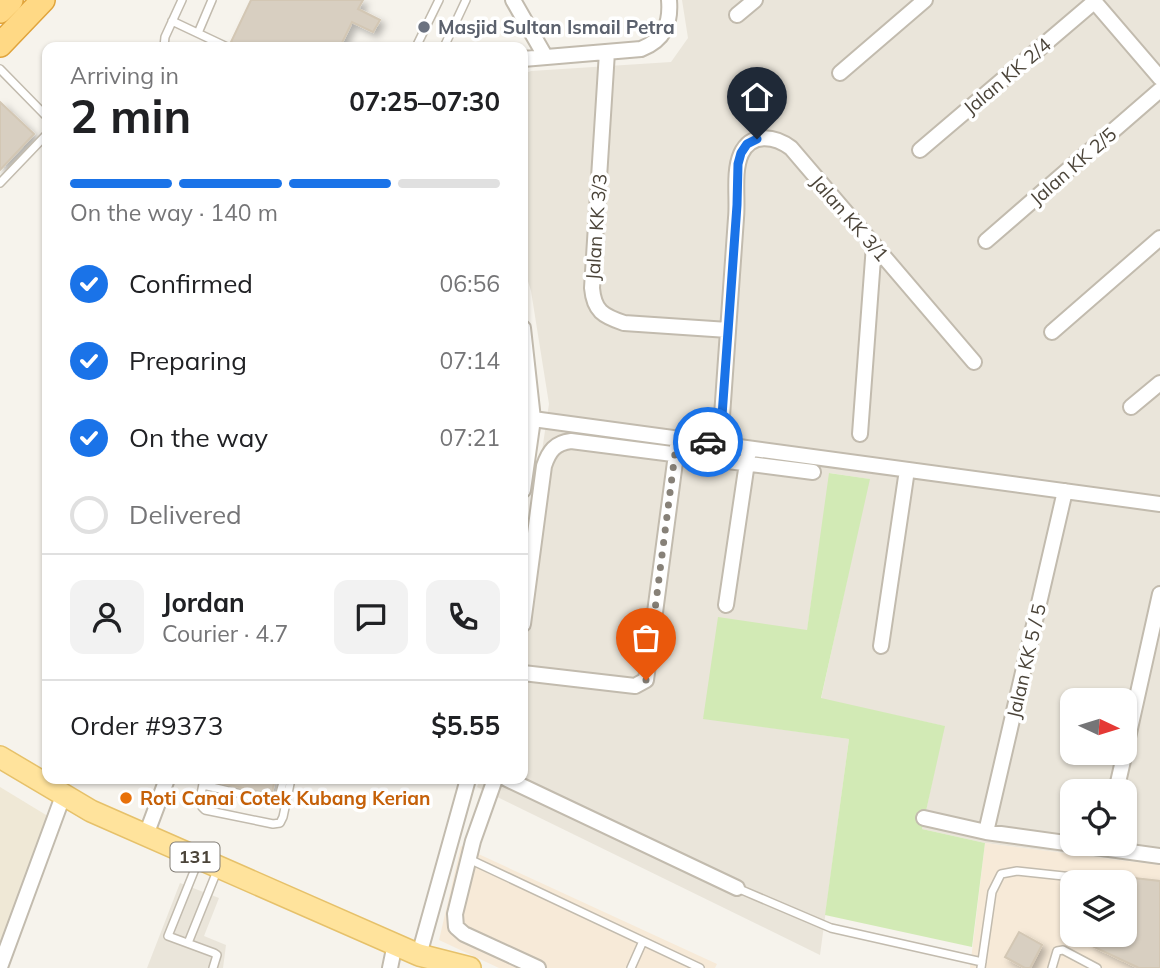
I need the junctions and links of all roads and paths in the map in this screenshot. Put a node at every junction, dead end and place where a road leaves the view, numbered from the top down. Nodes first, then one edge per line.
1 (11, 0) edge
2 (43, 0) edge
3 (181, 0) edge
4 (212, 0) edge
5 (439, 0) edge
6 (466, 0) edge
7 (513, 0) edge
8 (669, 0) edge
9 (755, 0) edge
10 (925, 0) edge
11 (1094, 1) edge
12 (0, 11) edge
13 (737, 15) dead end
14 (172, 21) junction
15 (198, 33) junction
16 (164, 42) edge
17 (217, 42) edge
18 (418, 42) edge
19 (446, 42) edge
20 (0, 45) edge
21 (607, 52) junction
22 (545, 56) junction
23 (528, 58) edge
24 (0, 69) edge
25 (840, 73) dead end
26 (1160, 78) edge
27 (1160, 90) edge
28 (42, 112) edge
29 (42, 139) edge
30 (920, 150) dead end
31 (0, 183) edge
32 (1160, 238) edge
33 (986, 241) dead end
34 (874, 245) junction
35 (728, 330) junction
36 (1052, 332) dead end
37 (974, 362) dead end
38 (528, 376) edge
39 (1160, 383) edge
40 (1131, 407) dead end
41 (533, 424) junction
42 (860, 434) dead end
43 (677, 438) junction
44 (720, 444) junction
45 (553, 448) junction
46 (749, 448) junction
47 (676, 455) junction
48 (528, 457) edge
49 (747, 464) junction
50 (907, 470) junction
51 (813, 472) dead end
52 (1065, 491) junction
53 (1160, 504) edge
54 (528, 586) edge
55 (1160, 594) edge
56 (726, 605) dead end
57 (881, 646) dead end
58 (528, 674) edge
59 (1138, 693) edge
60 (0, 757) edge
61 (42, 783) edge
62 (44, 784) edge
63 (165, 784) edge
64 (204, 784) edge
65 (211, 784) edge
66 (283, 784) edge
67 (290, 784) edge
68 (467, 784) edge
69 (493, 784) edge
70 (519, 784) edge
71 (63, 796) junction
72 (925, 818) dead end
73 (986, 832) junction
74 (146, 835) junction
75 (1060, 841) edge
76 (1137, 852) edge
77 (1160, 856) edge
78 (469, 859) junction
79 (209, 863) junction
80 (1060, 876) edge
81 (737, 888) joint
82 (643, 941) junction
83 (188, 943) junction
84 (395, 944) junction
85 (419, 955) junction
86 (981, 965) edge
87 (0, 967) edge
88 (213, 968) edge
89 (390, 968) edge
90 (437, 968) edge
91 (470, 968) edge
92 (538, 968) edge
93 (631, 968) edge
94 (700, 968) edge
95 (1052, 968) edge
96 (1097, 968) edge

1 - 12 highway
2 - 20 highway
3 - 14 lane
4 - 15 lane
5 - 18 lane
6 - 19 lane
7 - 22 street
8 - 21 street
9 - 13 street
10 - 25 street
11 - 26 street
11 - 30 street, Jalan KK 2/4
14 - 15 lane
14 - 16 lane
15 - 17 lane
21 - 22 street
21 - 35 street, Jalan KK 3/3
22 - 23 street
24 - 28 lane
27 - 33 street, Jalan KK 2/5
29 - 31 lane
32 - 36 street
34 - 35 street, Jalan KK 3/1
34 - 37 street, Jalan KK 3/1
34 - 42 street
35 - 44 street, Jalan KK 3/1
38 - 41 street
39 - 40 street
41 - 43 street
41 - 45 street
41 - 48 street
43 - 44 street
43 - 47 street
44 - 46 street
45 - 47 street
45 - 54 street
46 - 49 street
46 - 50 street
47 - 49 street
47 - 58 street
49 - 51 street
49 - 56 street
50 - 52 street
50 - 57 street
52 - 53 street
52 - 73 street, Jalan KK 5 / 5
55 - 59 street
60 - 61 main road, 131
62 - 71 main road, 131
63 - 74 street
64 - 67 lane
65 - 66 lane
68 - 85 street
69 - 78 street
70 - 81 street
71 - 74 main road, 131
71 - 87 street
72 - 73 street
73 - 75 street
74 - 79 main road, 131
76 - 77 street
78 - 82 lane
78 - 92 street
79 - 83 lane
79 - 83 lane
79 - 84 main road, 131
80 - 86 lane
81 - 86 lane
82 - 93 lane
82 - 94 lane
83 - 88 lane
84 - 85 main road, 131
84 - 89 street
85 - 90 main road, 131
85 - 91 main road, 131
95 - 96 lane

